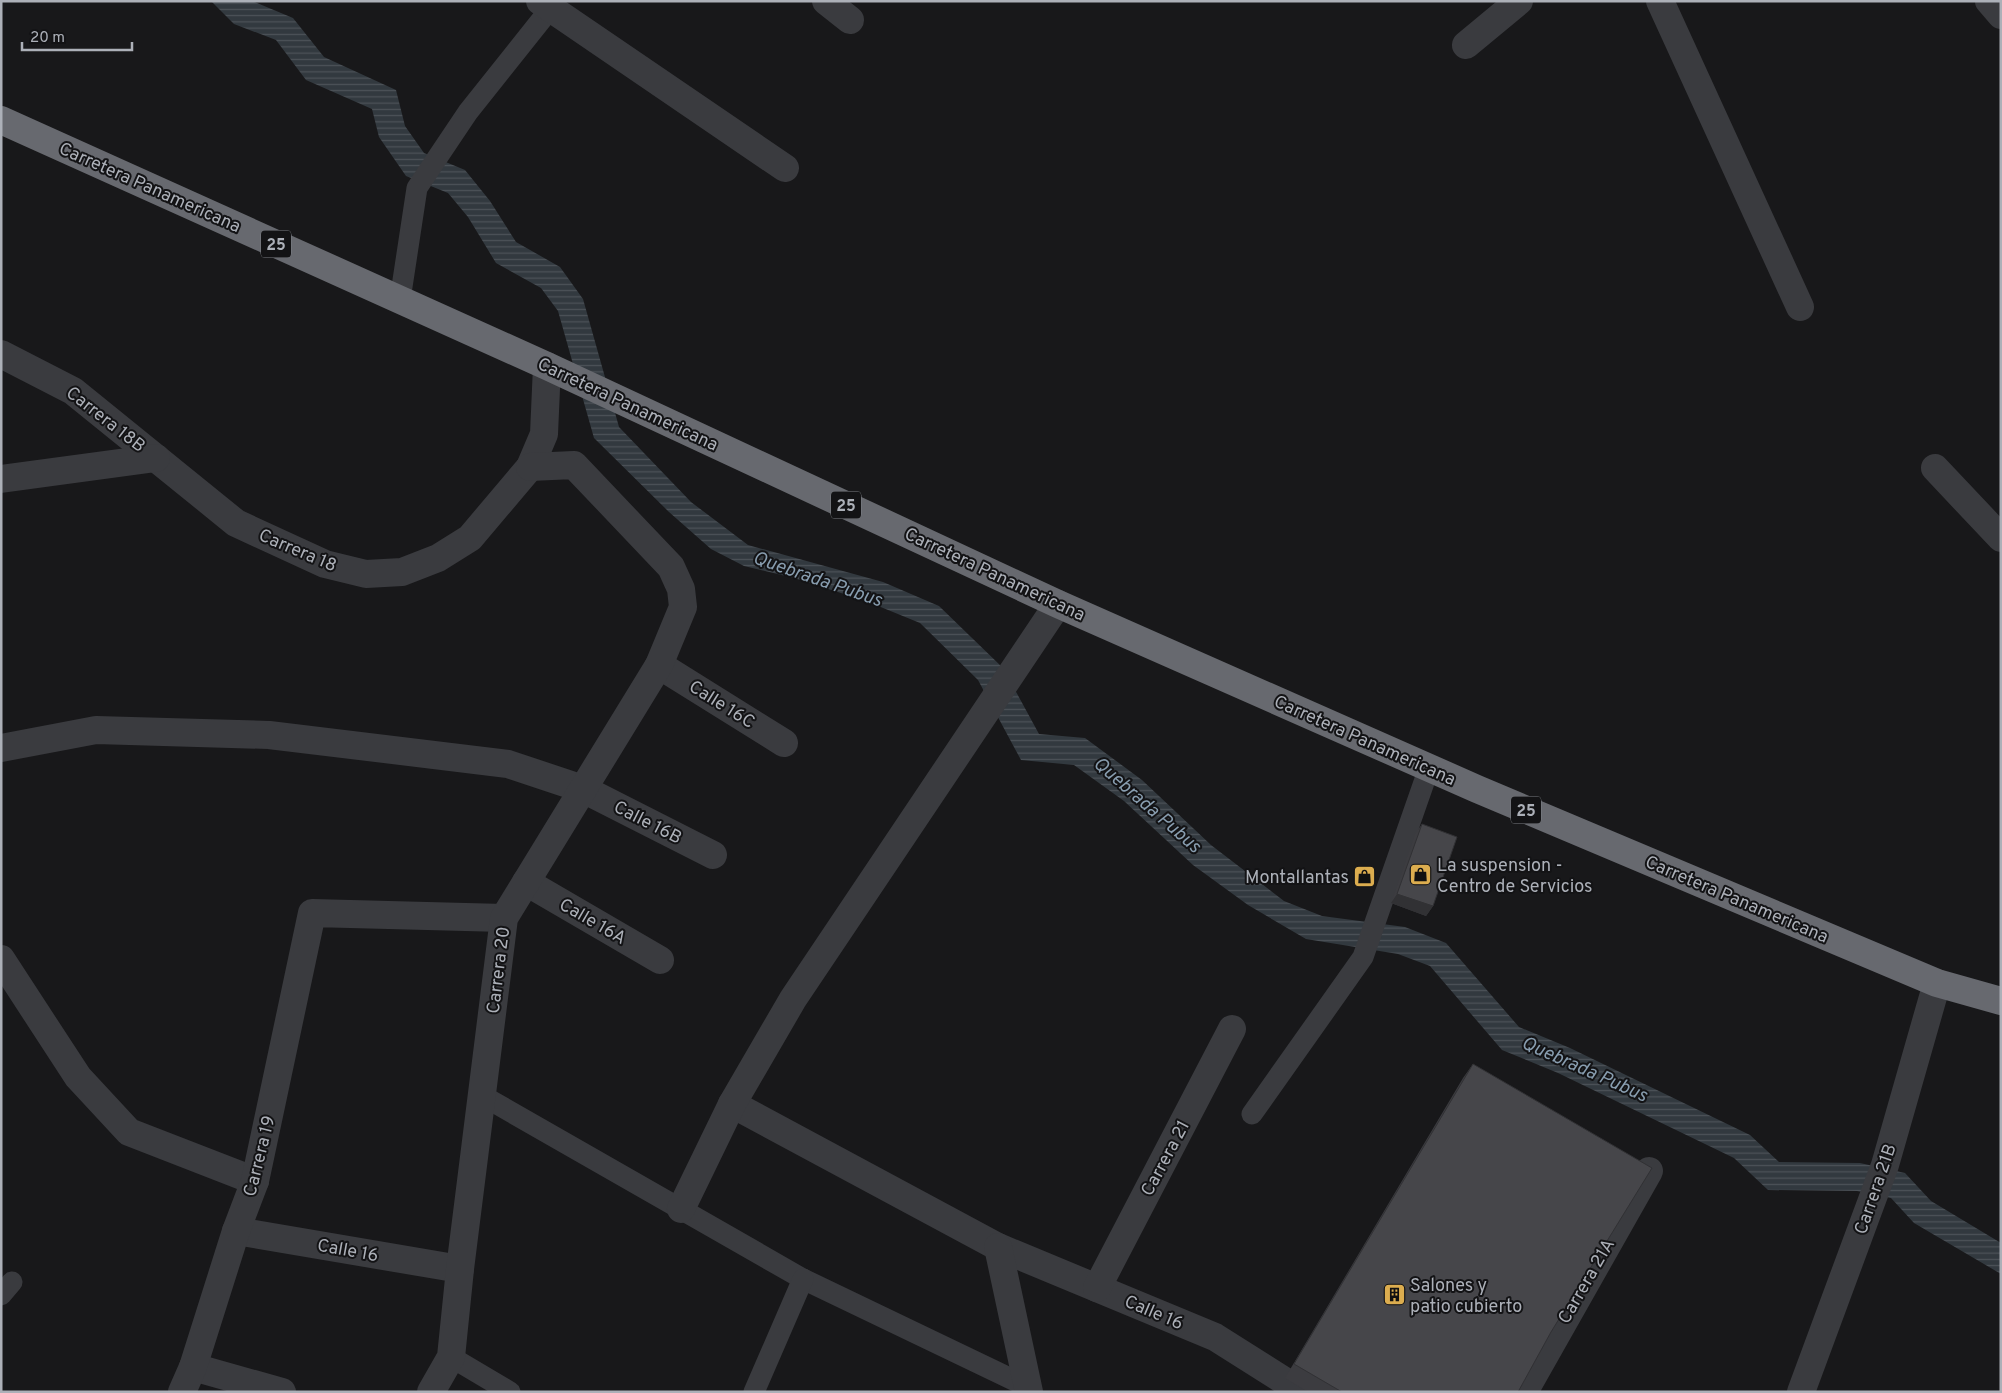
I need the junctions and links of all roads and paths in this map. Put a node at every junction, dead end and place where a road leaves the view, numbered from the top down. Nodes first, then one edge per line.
1 (826, 1) edge
2 (1518, 1) edge
3 (1660, 1) edge
4 (1989, 1) edge
5 (545, 5) edge
6 (2001, 15) edge
7 (850, 20) dead end
8 (1466, 45) dead end
9 (1, 120) edge
10 (785, 168) dead end
11 (400, 300) junction
12 (1800, 306) dead end
13 (1, 354) edge
14 (549, 367) junction
15 (156, 458) junction
16 (530, 467) junction
17 (1936, 468) dead end
18 (1, 479) edge
19 (2001, 538) edge
20 (1058, 604) junction
21 (659, 665) junction
22 (784, 743) dead end
23 (1, 748) edge
24 (1430, 768) junction
25 (583, 789) junction
26 (713, 855) dead end
27 (526, 882) junction
28 (504, 918) junction
29 (1, 959) edge
30 (660, 960) dead end
31 (1937, 982) junction
32 (2001, 1001) edge
33 (1232, 1029) dead end
34 (483, 1096) junction
35 (732, 1104) junction
36 (1252, 1114) dead end
37 (1649, 1171) edge
38 (255, 1181) junction
39 (681, 1209) junction
40 (236, 1230) junction
41 (998, 1247) junction
42 (460, 1269) junction
43 (803, 1279) junction
44 (1097, 1288) junction
45 (451, 1357) junction
46 (193, 1367) junction
47 (1028, 1389) edge
48 (182, 1392) edge
49 (282, 1392) edge
50 (431, 1392) edge
51 (510, 1392) edge
52 (754, 1392) edge
53 (1302, 1392) edge
54 (1524, 1392) edge
55 (1801, 1392) edge

1 - 7 street
2 - 8 street
3 - 12 street
4 - 6 street
5 - 10 street
5 - 11 lane
9 - 11 highway, Carretera Panamericana / 25
11 - 14 highway, Carretera Panamericana / 25
13 - 15 street, Carrera 18B
14 - 16 street, Carrera 18
14 - 20 highway, Carretera Panamericana / 25
15 - 16 street, Carrera 18
15 - 18 street
16 - 21 street, Carrera 20
17 - 19 street
20 - 24 highway, Carretera Panamericana / 25
20 - 35 street
21 - 22 street, Calle 16C
21 - 25 street, Carrera 20
23 - 25 street, Calle 16B
24 - 31 highway, Carretera Panamericana / 25
24 - 36 lane
25 - 26 street, Calle 16B
25 - 27 street, Carrera 20
27 - 28 street, Carrera 20
27 - 30 street, Calle 16A
28 - 34 street, Carrera 20
28 - 38 street, Carrera 19
29 - 38 street
31 - 32 highway, Carretera Panamericana / 25
31 - 55 street, Carrera 21B
33 - 44 street, Carrera 21
34 - 39 lane
34 - 42 street, Carrera 20
35 - 39 street
35 - 41 street, Calle 16
37 - 54 street, Carrera 21A
38 - 40 street, Carrera 19
39 - 43 lane
40 - 42 street, Calle 16
40 - 46 street, Carrera 19
41 - 44 street, Calle 16
41 - 47 street
42 - 45 street, Carrera 20
43 - 47 lane
43 - 52 lane
44 - 53 street, Calle 16
45 - 50 street, Carrera 20
45 - 51 lane
46 - 48 street, Carrera 19
46 - 49 street

